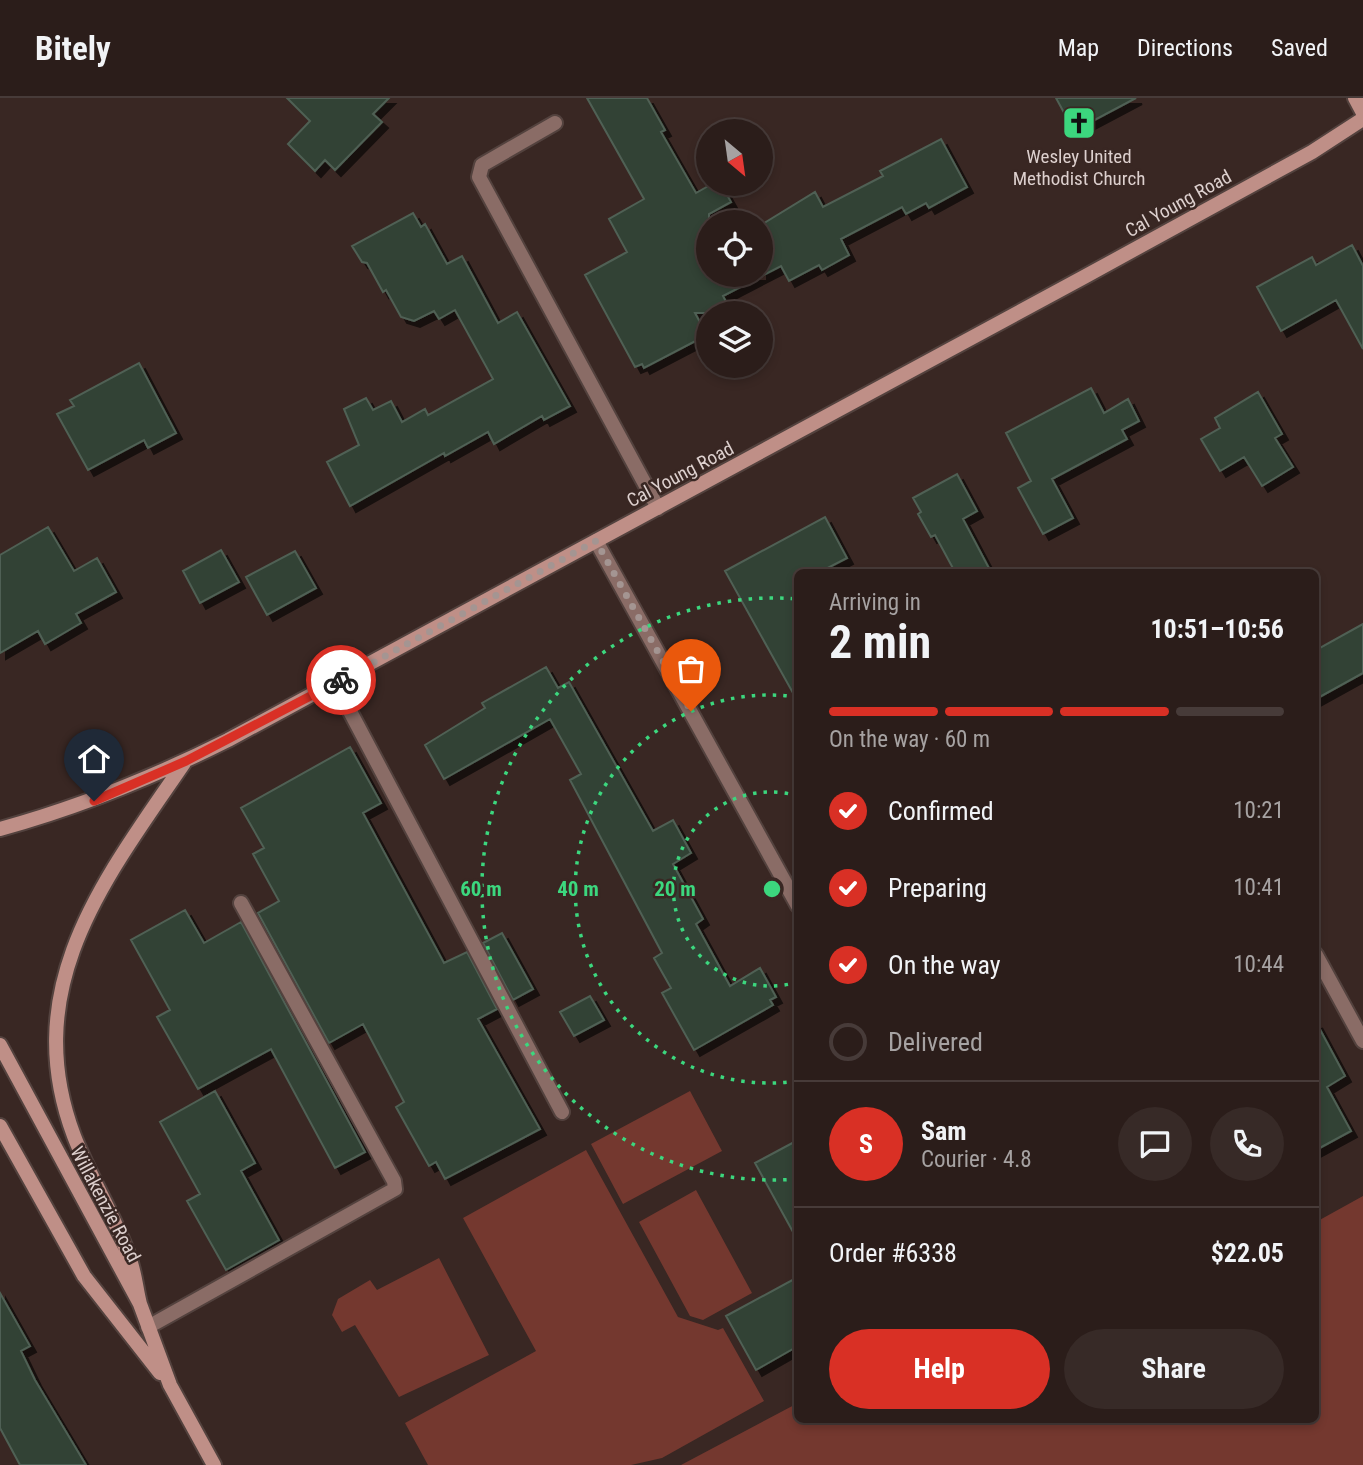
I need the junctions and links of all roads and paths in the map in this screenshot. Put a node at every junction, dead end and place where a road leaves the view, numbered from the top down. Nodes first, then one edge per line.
1 (1355, 98) edge
2 (1363, 113) edge
3 (1363, 119) edge
4 (555, 123) dead end
5 (658, 508) junction
6 (596, 541) junction
7 (335, 683) junction
8 (186, 761) junction
9 (0, 829) edge
10 (794, 899) edge
11 (242, 903) dead end
12 (1319, 960) edge
13 (1363, 1041) edge
14 (0, 1045) edge
15 (562, 1112) dead end
16 (0, 1126) edge
17 (139, 1304) junction
18 (148, 1326) junction
19 (170, 1385) junction
20 (215, 1465) edge

1 - 2 main road
3 - 5 main road, Cal Young Road
4 - 5 street
5 - 6 main road, Cal Young Road
6 - 7 main road, Cal Young Road
6 - 10 street
7 - 8 main road, Cal Young Road
7 - 15 street
8 - 9 main road, Cal Young Road
8 - 17 main road
11 - 18 street
12 - 13 street
14 - 17 main road, Willakenzie Road
16 - 19 main road, Willakenzie Road
17 - 18 main road, Willakenzie Road
18 - 19 main road, Willakenzie Road
19 - 20 main road, Willakenzie Road

